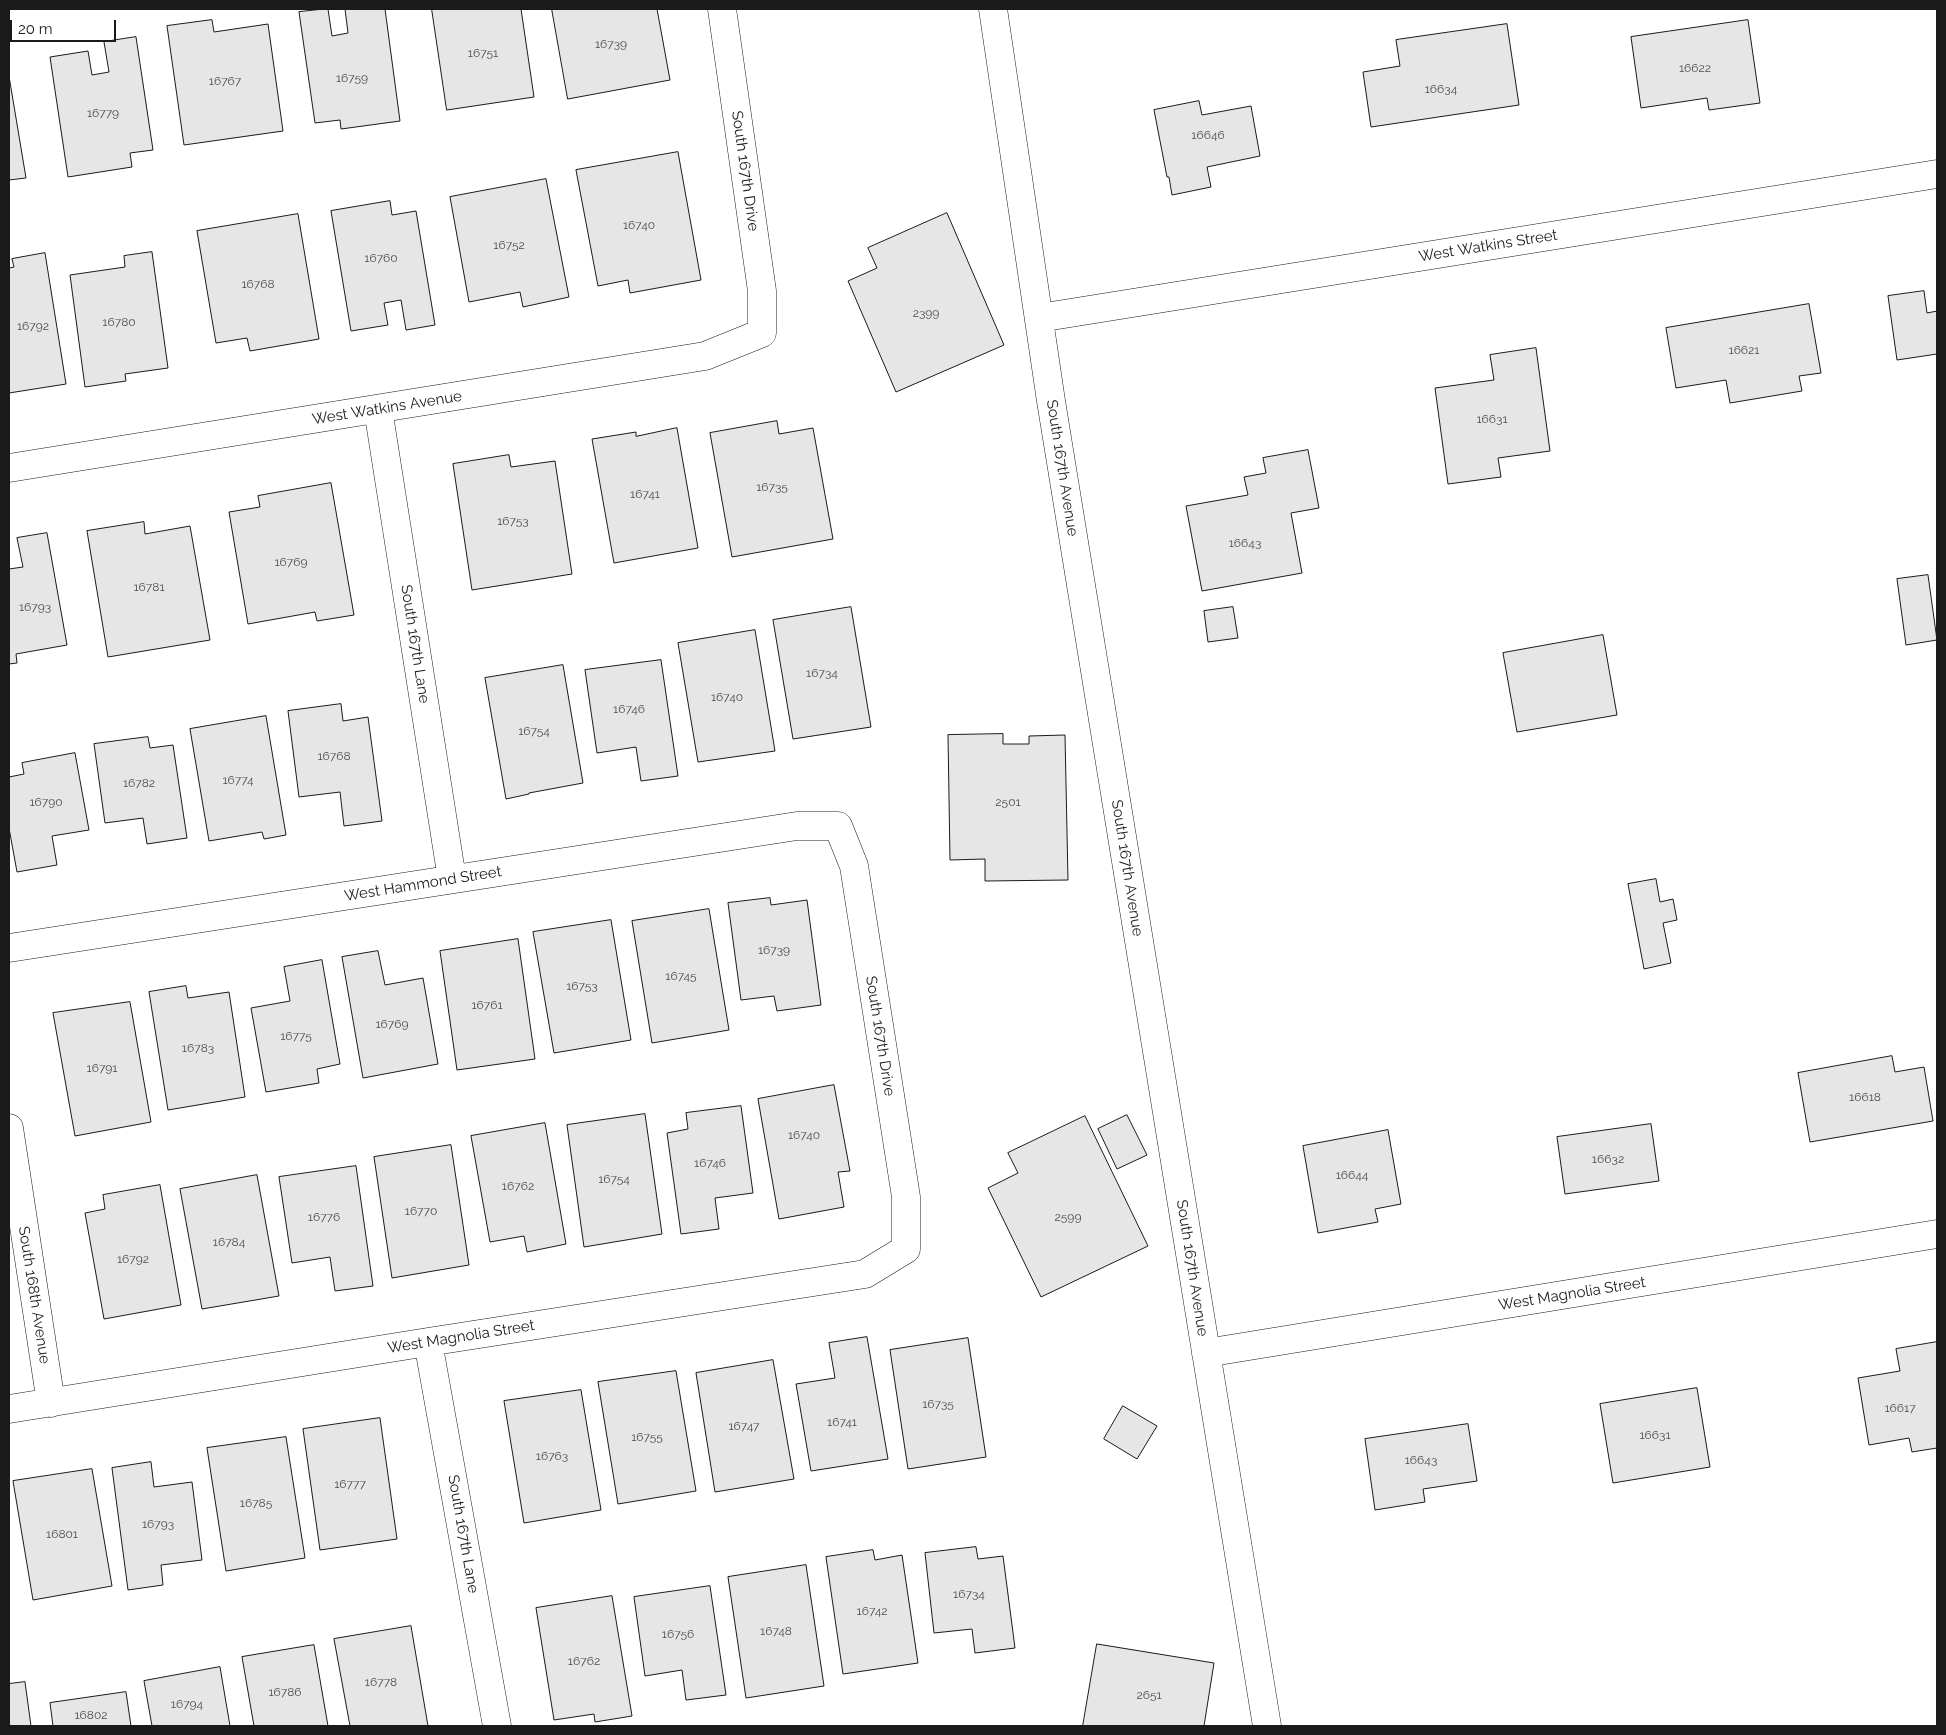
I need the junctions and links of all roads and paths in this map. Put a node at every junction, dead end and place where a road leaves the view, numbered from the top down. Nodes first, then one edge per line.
1 (722, 9) edge
2 (993, 9) edge
3 (1937, 174) edge
4 (1039, 318) junction
5 (762, 334) joint
6 (378, 409) junction
7 (9, 468) edge
8 (838, 826) joint
9 (452, 879) junction
10 (9, 948) edge
11 (9, 1128) edge
12 (1937, 1234) edge
13 (906, 1249) joint
14 (428, 1342) junction
15 (1206, 1353) junction
16 (51, 1403) junction
17 (9, 1409) edge
18 (497, 1726) edge
19 (1267, 1726) edge

1 - 5 street, South 167th Drive
2 - 4 street, South 167th Avenue
3 - 4 street, West Watkins Street
4 - 15 street, South 167th Avenue
5 - 6 street, West Watkins Avenue
6 - 7 street, West Watkins Avenue
6 - 9 street, South 167th Lane
8 - 9 street, West Hammond Street
8 - 13 street, South 167th Drive
9 - 10 street, West Hammond Street
11 - 16 street, South 168th Avenue
12 - 15 street, West Magnolia Street
13 - 14 street, West Magnolia Street
14 - 16 street, West Magnolia Street
14 - 18 street, South 167th Lane
15 - 19 street, South 167th Avenue
16 - 17 street, West Magnolia Street

